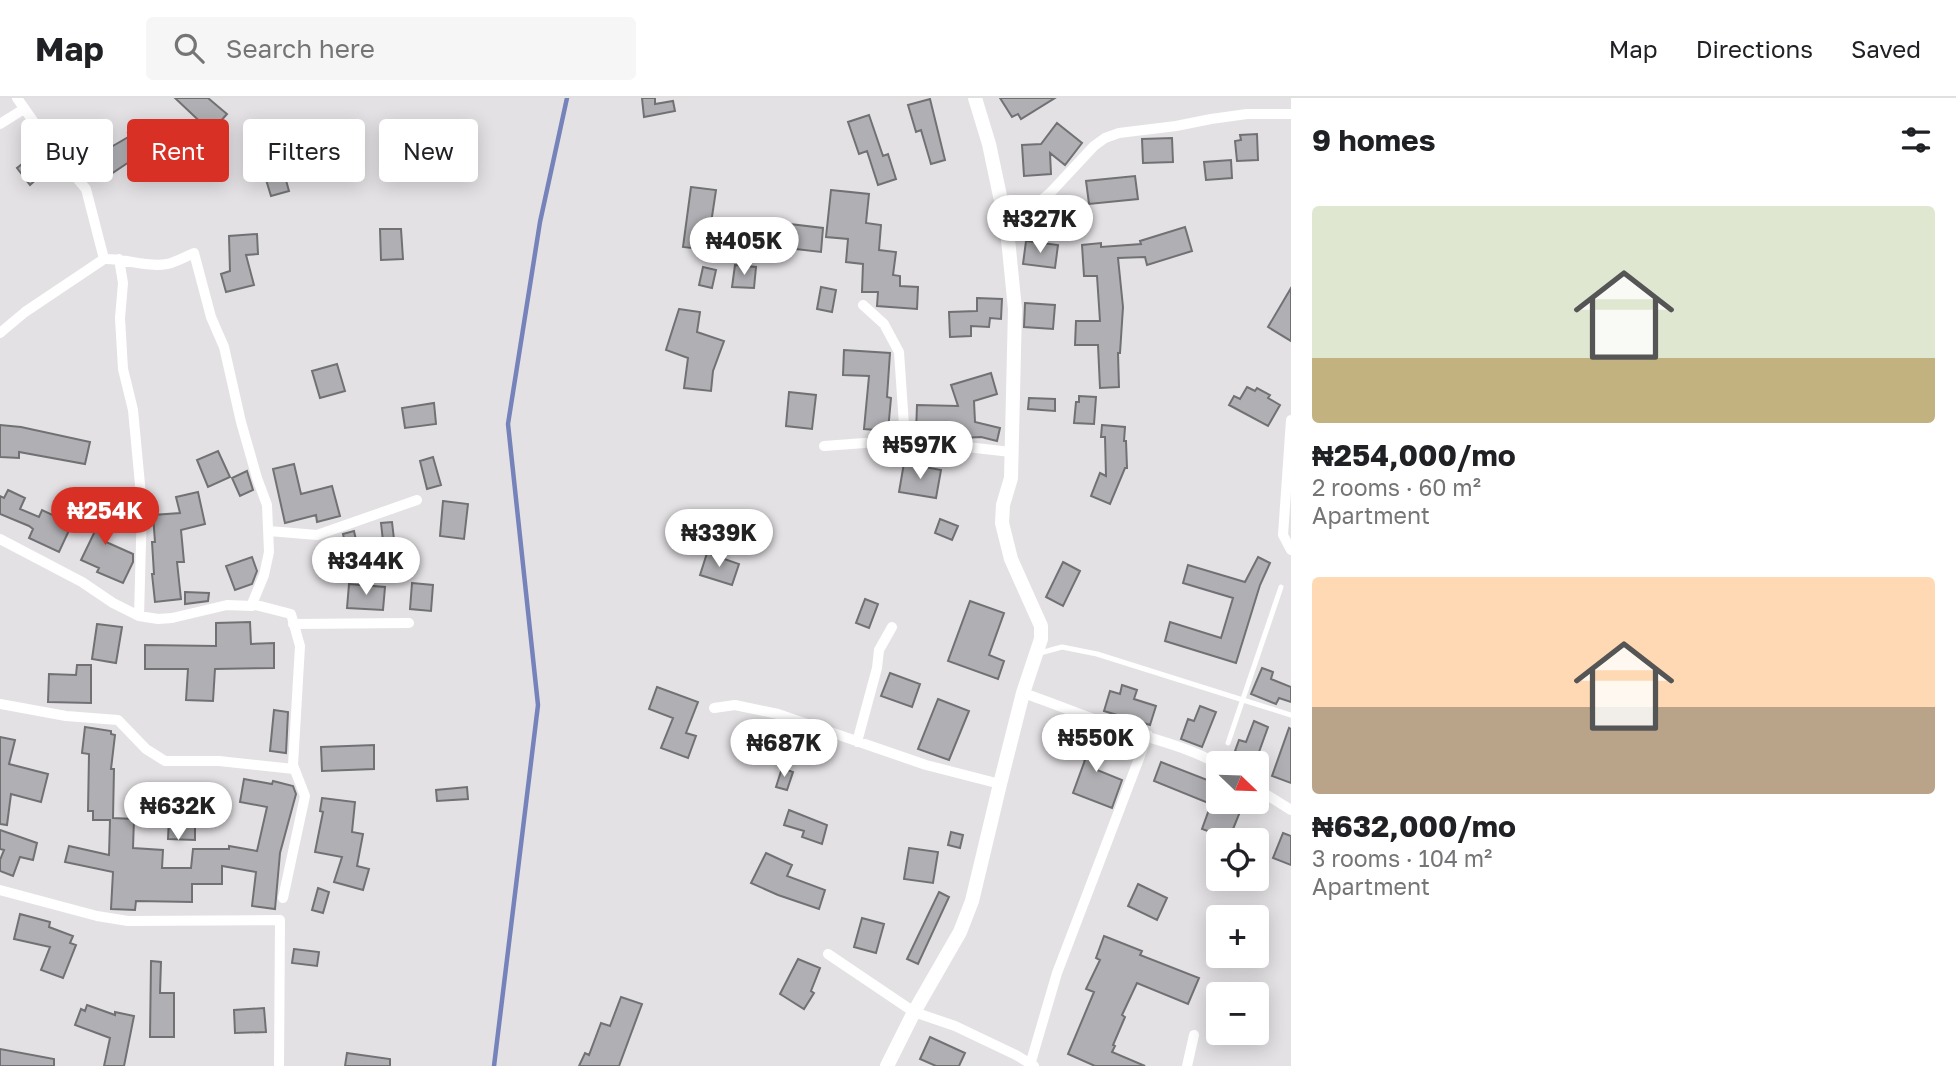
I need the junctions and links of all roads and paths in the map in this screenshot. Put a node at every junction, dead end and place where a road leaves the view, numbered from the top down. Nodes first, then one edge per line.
1 (17, 98) edge
2 (975, 98) edge
3 (24, 109) junction
4 (1291, 114) edge
5 (0, 124) edge
6 (1007, 229) junction
7 (104, 259) junction
8 (119, 259) junction
9 (863, 305) dead end
10 (0, 333) edge
11 (1291, 420) edge
12 (905, 440) junction
13 (824, 446) dead end
14 (1011, 452) junction
15 (418, 500) dead end
16 (269, 531) junction
17 (0, 539) edge
18 (1291, 550) edge
19 (1281, 587) dead end
20 (252, 604) junction
21 (139, 616) junction
22 (409, 623) dead end
23 (293, 624) junction
24 (892, 627) dead end
25 (1037, 654) junction
26 (1024, 693) junction
27 (1242, 699) junction
28 (0, 704) edge
29 (714, 708) dead end
30 (1291, 716) edge
31 (1148, 736) junction
32 (857, 742) junction
33 (1228, 743) dead end
34 (1206, 757) edge
35 (293, 765) junction
36 (999, 784) junction
37 (1269, 796) edge
38 (1291, 810) edge
39 (0, 890) edge
40 (283, 898) dead end
41 (828, 954) dead end
42 (914, 1012) junction
43 (1194, 1035) dead end
44 (1032, 1065) edge
45 (279, 1066) edge
46 (887, 1066) edge
47 (1187, 1066) edge

1 - 3 street
2 - 6 street
3 - 5 street
3 - 7 street
4 - 6 street
6 - 14 street
7 - 8 street
7 - 10 street
8 - 16 street
8 - 21 street
9 - 12 street
11 - 18 street
12 - 13 street
12 - 14 street
14 - 25 street
15 - 16 street
16 - 20 street
17 - 21 street
19 - 27 lane
20 - 21 street
20 - 23 street
22 - 23 street
23 - 35 street
24 - 32 street
25 - 26 street
25 - 27 lane
26 - 31 street
26 - 36 street
27 - 30 lane
27 - 33 lane
28 - 35 street
29 - 32 street
31 - 34 street
31 - 44 street
32 - 36 street
35 - 40 street
36 - 42 street
37 - 38 street
39 - 45 street
41 - 42 street
42 - 44 street
42 - 46 street
43 - 47 street

